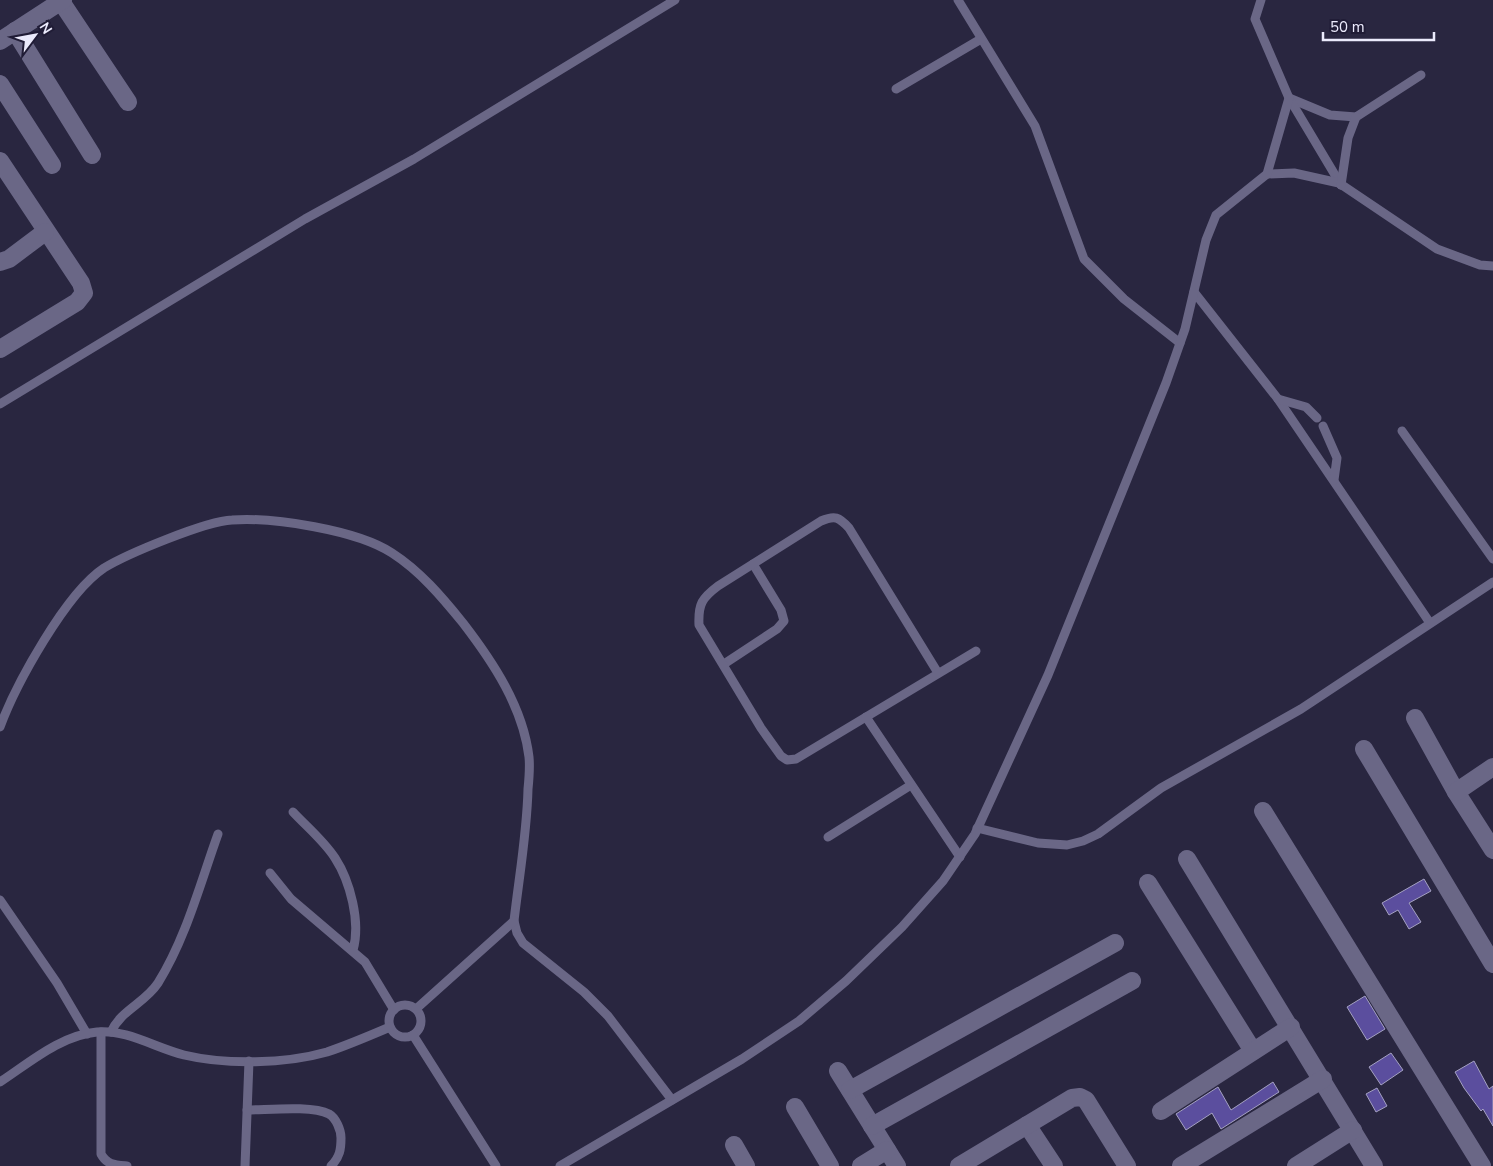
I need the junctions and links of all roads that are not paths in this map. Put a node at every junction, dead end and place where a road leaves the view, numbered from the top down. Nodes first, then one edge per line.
1 (61, 0) edge
2 (676, 0) edge
3 (958, 0) edge
4 (1261, 0) edge
5 (5, 34) edge
6 (981, 39) junction
7 (1421, 75) dead end
8 (0, 84) edge
9 (896, 89) dead end
10 (1289, 98) junction
11 (128, 102) dead end
12 (1356, 117) junction
13 (92, 156) dead end
14 (0, 161) edge
15 (52, 165) dead end
16 (1267, 174) junction
17 (1341, 185) junction
18 (46, 232) junction
19 (0, 262) edge
20 (1493, 266) edge
21 (1194, 292) junction
22 (1180, 343) junction
23 (0, 349) edge
24 (1278, 399) junction
25 (0, 404) edge
26 (1317, 418) dead end
27 (1323, 426) dead end
28 (1402, 431) dead end
29 (1334, 480) junction
30 (1493, 560) edge
31 (753, 564) junction
32 (1493, 582) edge
33 (1430, 623) junction
34 (976, 651) dead end
35 (724, 664) junction
36 (938, 674) junction
37 (866, 717) junction
38 (1415, 718) dead end
39 (0, 727) edge
40 (1364, 749) dead end
41 (1493, 768) edge
42 (911, 785) junction
43 (1456, 792) junction
44 (1263, 811) dead end
45 (293, 812) dead end
46 (977, 828) junction
47 (1488, 830) edge
48 (218, 834) dead end
49 (828, 838) dead end
50 (1493, 850) edge
51 (960, 857) junction
52 (1187, 859) dead end
53 (270, 873) dead end
54 (1148, 884) dead end
55 (0, 900) edge
56 (514, 920) junction
57 (1114, 943) dead end
58 (353, 950) junction
59 (1493, 964) edge
60 (1132, 981) dead end
61 (416, 1009) junction
62 (394, 1010) junction
63 (390, 1027) junction
64 (1290, 1027) junction
65 (106, 1032) junction
66 (87, 1034) junction
67 (413, 1035) junction
68 (1253, 1051) junction
69 (249, 1061) junction
70 (838, 1071) dead end
71 (1323, 1079) junction
72 (0, 1082) edge
73 (850, 1090) junction
74 (672, 1100) junction
75 (795, 1107) dead end
76 (247, 1110) junction
77 (1161, 1110) dead end
78 (1027, 1125) junction
79 (872, 1126) junction
80 (1353, 1130) junction
81 (734, 1145) dead end
82 (887, 1150) junction
83 (1307, 1163) edge
84 (127, 1166) edge
85 (245, 1166) edge
86 (331, 1166) edge
87 (496, 1166) edge
88 (560, 1166) edge
89 (746, 1166) edge
90 (830, 1166) edge
91 (861, 1166) edge
92 (897, 1166) edge
93 (959, 1166) edge
94 (1054, 1166) edge
95 (1127, 1166) edge
96 (1181, 1166) edge
97 (1374, 1166) edge
98 (1482, 1166) edge

1 - 5 street
1 - 11 street
2 - 25 lane
3 - 6 lane
4 - 10 lane
5 - 13 street
6 - 9 lane
6 - 22 lane
7 - 12 lane
8 - 15 street
10 - 12 lane
10 - 16 lane
10 - 17 lane
12 - 17 lane
14 - 18 street
16 - 17 lane
16 - 21 lane
17 - 20 lane
18 - 19 street
18 - 23 street
21 - 22 lane
21 - 24 lane
22 - 46 lane
24 - 26 lane
24 - 29 lane
27 - 29 lane
28 - 30 lane
29 - 33 lane
31 - 35 lane
31 - 35 lane
31 - 36 lane
32 - 33 lane
33 - 46 lane
34 - 36 lane
35 - 37 lane
36 - 37 lane
37 - 42 lane
38 - 43 street
39 - 56 lane
40 - 59 street
41 - 43 street
42 - 49 lane
42 - 51 lane
43 - 47 street
44 - 98 street
45 - 58 lane
46 - 51 lane
47 - 50 street
48 - 65 lane
51 - 74 lane
52 - 64 street
53 - 58 lane
54 - 68 street
55 - 66 lane
56 - 61 lane
56 - 74 lane
57 - 73 street
58 - 62 lane
60 - 79 street
61 - 62 lane
61 - 67 lane
62 - 63 lane
63 - 67 lane
63 - 69 lane
64 - 68 street
64 - 71 street
65 - 66 lane
65 - 69 lane
65 - 84 lane
66 - 72 lane
67 - 87 lane
68 - 77 street
69 - 76 lane
70 - 73 street
71 - 80 street
71 - 96 street
73 - 79 street
74 - 88 lane
75 - 90 street
76 - 85 lane
76 - 86 lane
78 - 93 street
78 - 94 street
78 - 95 street
79 - 82 street
80 - 83 street
80 - 97 street
81 - 89 street
82 - 91 street
82 - 92 street

